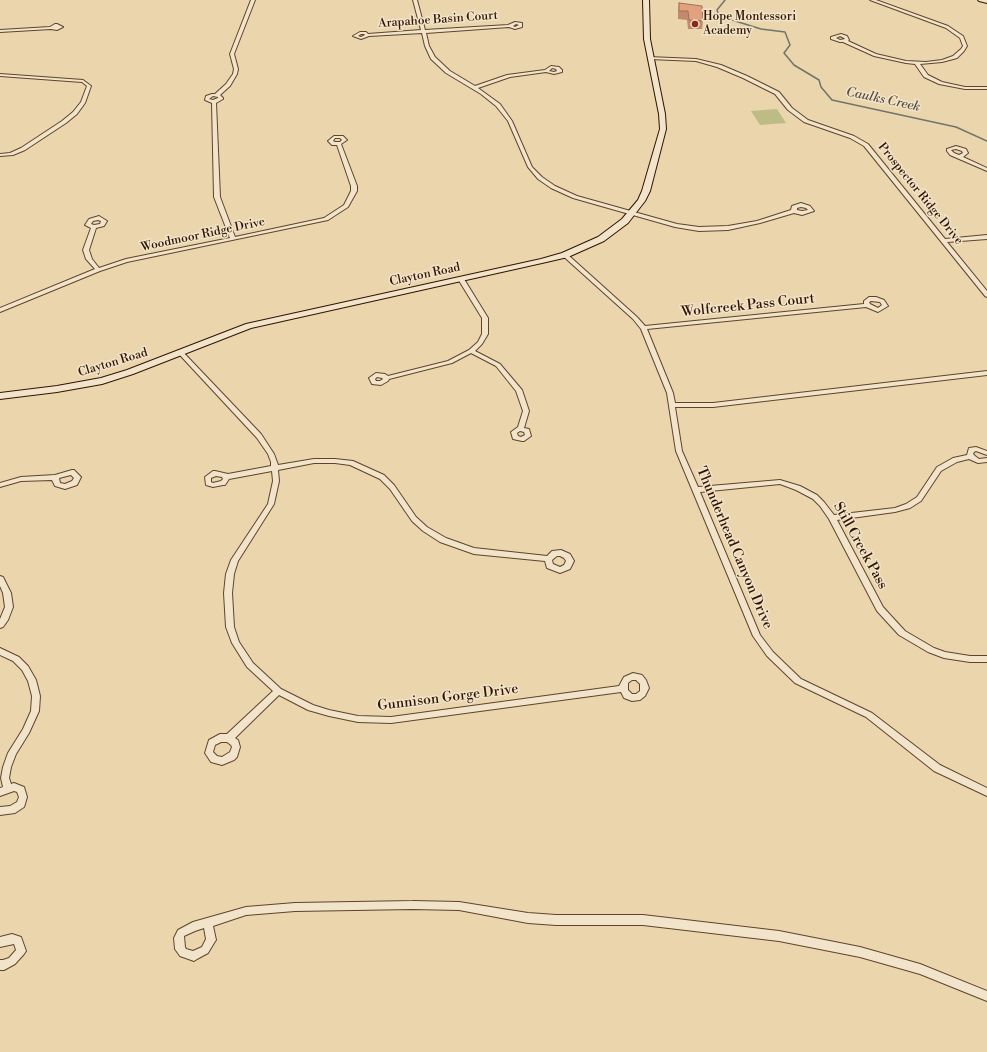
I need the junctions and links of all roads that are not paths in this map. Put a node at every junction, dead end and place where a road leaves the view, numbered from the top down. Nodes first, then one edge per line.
1 (253, 0) edge
2 (415, 0) edge
3 (646, 0) edge
4 (872, 0) edge
5 (981, 0) edge
6 (987, 1) edge
7 (509, 26) dead end
8 (51, 28) dead end
9 (0, 31) edge
10 (423, 31) junction
11 (368, 35) dead end
12 (845, 41) dead end
13 (650, 58) junction
14 (917, 63) junction
15 (546, 71) dead end
16 (0, 74) edge
17 (475, 88) junction
18 (987, 88) edge
19 (217, 95) junction
20 (214, 102) junction
21 (339, 144) dead end
22 (0, 155) edge
23 (960, 157) dead end
24 (987, 170) edge
25 (794, 211) dead end
26 (633, 213) junction
27 (94, 227) dead end
28 (987, 237) edge
29 (233, 238) junction
30 (944, 241) junction
31 (565, 255) junction
32 (98, 270) junction
33 (461, 279) junction
34 (987, 295) edge
35 (867, 305) dead end
36 (0, 310) edge
37 (644, 328) junction
38 (180, 352) junction
39 (471, 352) junction
40 (987, 374) edge
41 (387, 378) dead end
42 (0, 396) edge
43 (672, 405) junction
44 (521, 429) dead end
45 (987, 454) edge
46 (970, 456) junction
47 (987, 460) edge
48 (275, 467) junction
49 (226, 477) dead end
50 (55, 478) dead end
51 (0, 485) edge
52 (696, 490) junction
53 (832, 518) junction
54 (548, 559) dead end
55 (0, 579) edge
56 (0, 625) edge
57 (0, 651) edge
58 (987, 659) edge
59 (622, 689) dead end
60 (278, 691) junction
61 (229, 738) dead end
62 (4, 790) edge
63 (987, 792) edge
64 (0, 811) edge
65 (208, 924) junction
66 (0, 942) edge
67 (0, 965) edge
68 (987, 996) edge

1 - 19 street
2 - 10 street
3 - 13 main road, Clayton Road
4 - 14 street
5 - 6 main road
7 - 10 street, Arapahoe Basin Court
8 - 9 street
10 - 11 street, Arapahoe Basin Court
10 - 17 street
12 - 14 street
13 - 26 main road, Clayton Road
13 - 30 street, Prospector Ridge Drive
14 - 18 street
15 - 17 street
16 - 22 street
17 - 26 street
19 - 20 street
19 - 20 street
20 - 29 street
21 - 29 street, Woodmoor Ridge Drive
23 - 24 street
25 - 26 street
26 - 31 main road, Clayton Road
27 - 32 street
28 - 30 street
29 - 32 street, Woodmoor Ridge Drive
30 - 34 street, Prospector Ridge Drive
31 - 33 main road, Clayton Road
31 - 37 street, Thunderhead Canyon Drive
32 - 36 street, Woodmoor Ridge Drive
33 - 38 main road, Clayton Road
33 - 39 street
35 - 37 street, Wolfcreek Pass Court
37 - 43 street, Thunderhead Canyon Drive
38 - 42 main road, Clayton Road
38 - 48 street, Gunnison Gorge Drive
39 - 41 street
39 - 44 street
40 - 43 street
43 - 52 street, Thunderhead Canyon Drive
45 - 46 street
46 - 47 street
46 - 53 street
48 - 49 street
48 - 54 street
48 - 60 street, Gunnison Gorge Drive
50 - 51 street
52 - 53 street, Still Creek Pass
52 - 63 street, Thunderhead Canyon Drive
53 - 58 street, Still Creek Pass
55 - 56 street
57 - 62 street
59 - 60 street, Gunnison Gorge Drive
60 - 61 street
62 - 64 street
65 - 65 street
65 - 68 street
66 - 67 street

